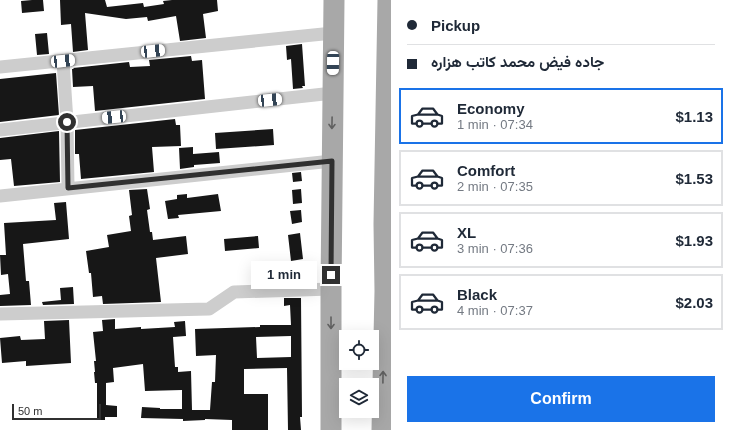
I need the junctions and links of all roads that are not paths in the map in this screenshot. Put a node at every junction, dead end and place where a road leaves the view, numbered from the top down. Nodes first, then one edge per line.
1 (334, 0) edge
2 (388, 0) edge
3 (333, 33) junction
4 (63, 61) junction
5 (0, 67) edge
6 (333, 93) junction
7 (67, 122) junction
8 (0, 130) edge
9 (332, 161) junction
10 (68, 188) junction
11 (0, 196) edge
12 (388, 224) edge
13 (331, 289) junction
14 (388, 292) edge
15 (0, 314) edge
16 (331, 430) edge
17 (382, 430) edge

1 - 3 main road
2 - 12 main road
3 - 4 street
3 - 6 main road
4 - 5 street
4 - 7 street
6 - 7 street
6 -> 9 main road
7 - 8 street
7 - 10 street
9 - 10 street
9 - 13 main road
10 - 11 street
12 - 14 main road
13 - 15 street
13 -> 16 main road
17 -> 14 main road

